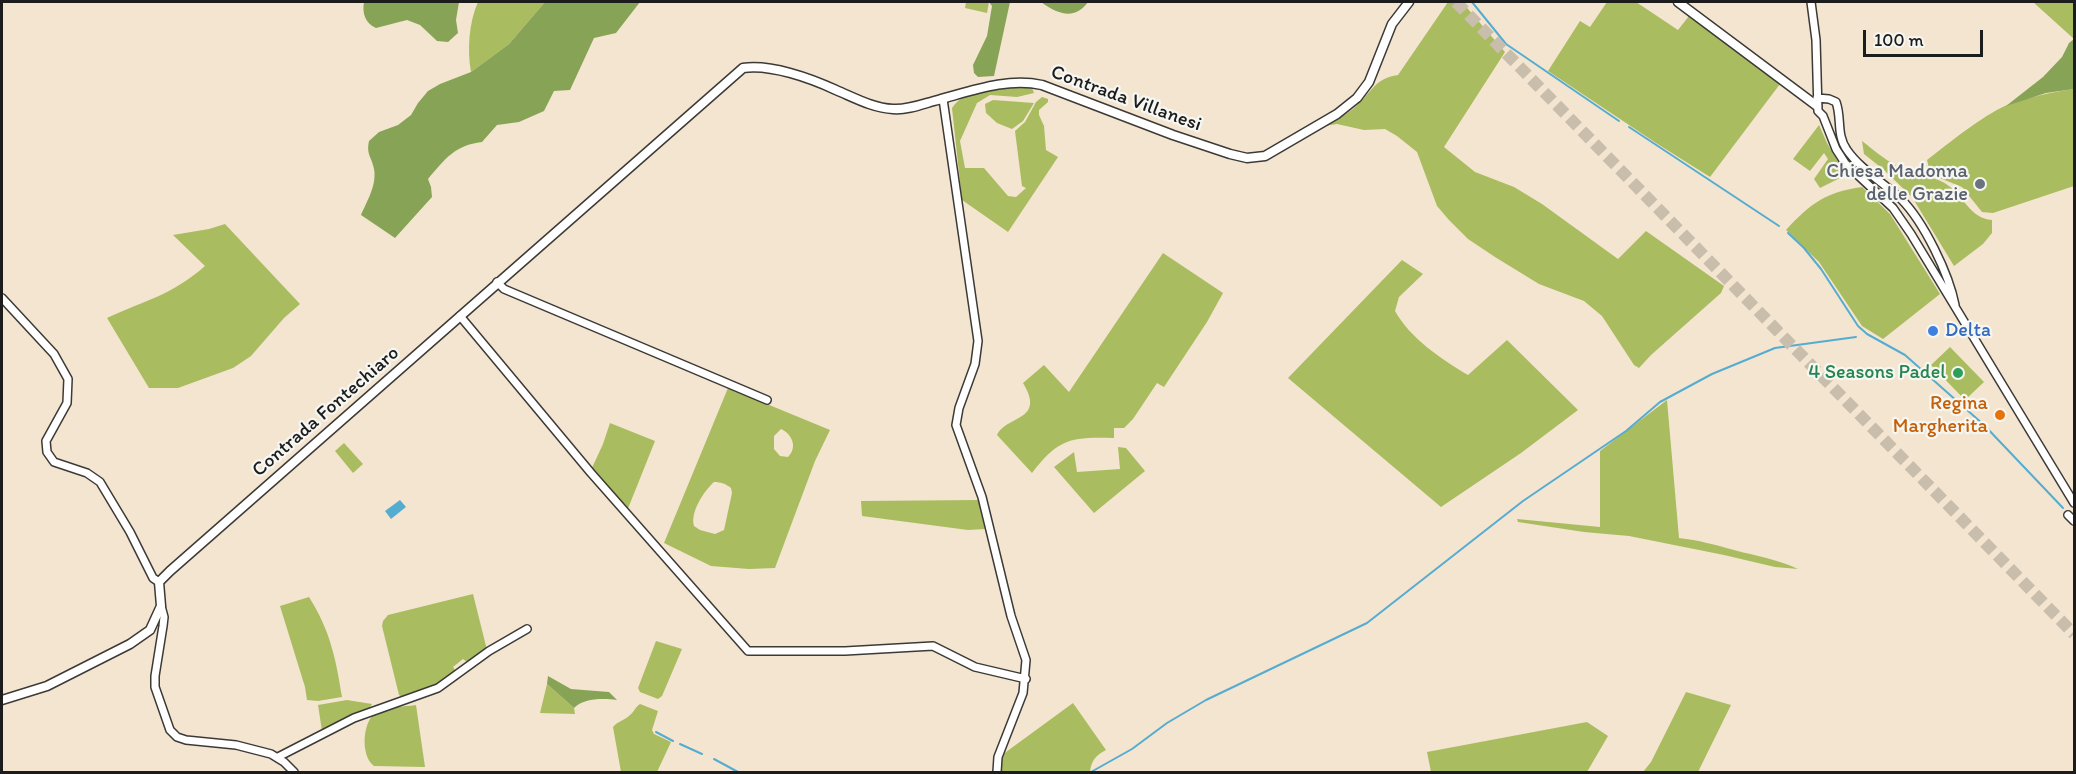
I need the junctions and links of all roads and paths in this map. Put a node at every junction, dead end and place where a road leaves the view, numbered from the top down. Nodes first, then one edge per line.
1 (1397, 2) edge
2 (1677, 2) edge
3 (1811, 2) edge
4 (1407, 4) edge
5 (943, 99) junction
6 (1817, 102) junction
7 (1823, 116) junction
8 (1838, 119) junction
9 (677, 124) joint
10 (497, 282) junction
11 (2, 298) edge
12 (1957, 312) junction
13 (460, 316) junction
14 (767, 400) dead end
15 (2074, 503) edge
16 (2068, 515) dead end
17 (2074, 521) edge
18 (159, 582) junction
19 (160, 606) junction
20 (527, 629) dead end
21 (1026, 679) junction
22 (2, 700) edge
23 (278, 757) junction
24 (294, 772) edge
25 (997, 772) edge

1 - 4 street
2 - 6 street
3 - 6 street
4 - 5 street, Contrada Villanesi
5 - 9 street, Contrada Villanesi
5 - 21 street
6 - 7 street
6 - 8 street
7 - 8 street
7 - 12 street
8 - 12 street
9 - 10 street, Contrada Fontechiaro
10 - 13 street, Contrada Fontechiaro
10 - 14 street
11 - 18 street
12 - 15 street
13 - 18 street, Contrada Fontechiaro
13 - 21 street
16 - 17 street
18 - 19 street
19 - 22 street
19 - 23 street
20 - 23 street
21 - 25 street
23 - 24 street

